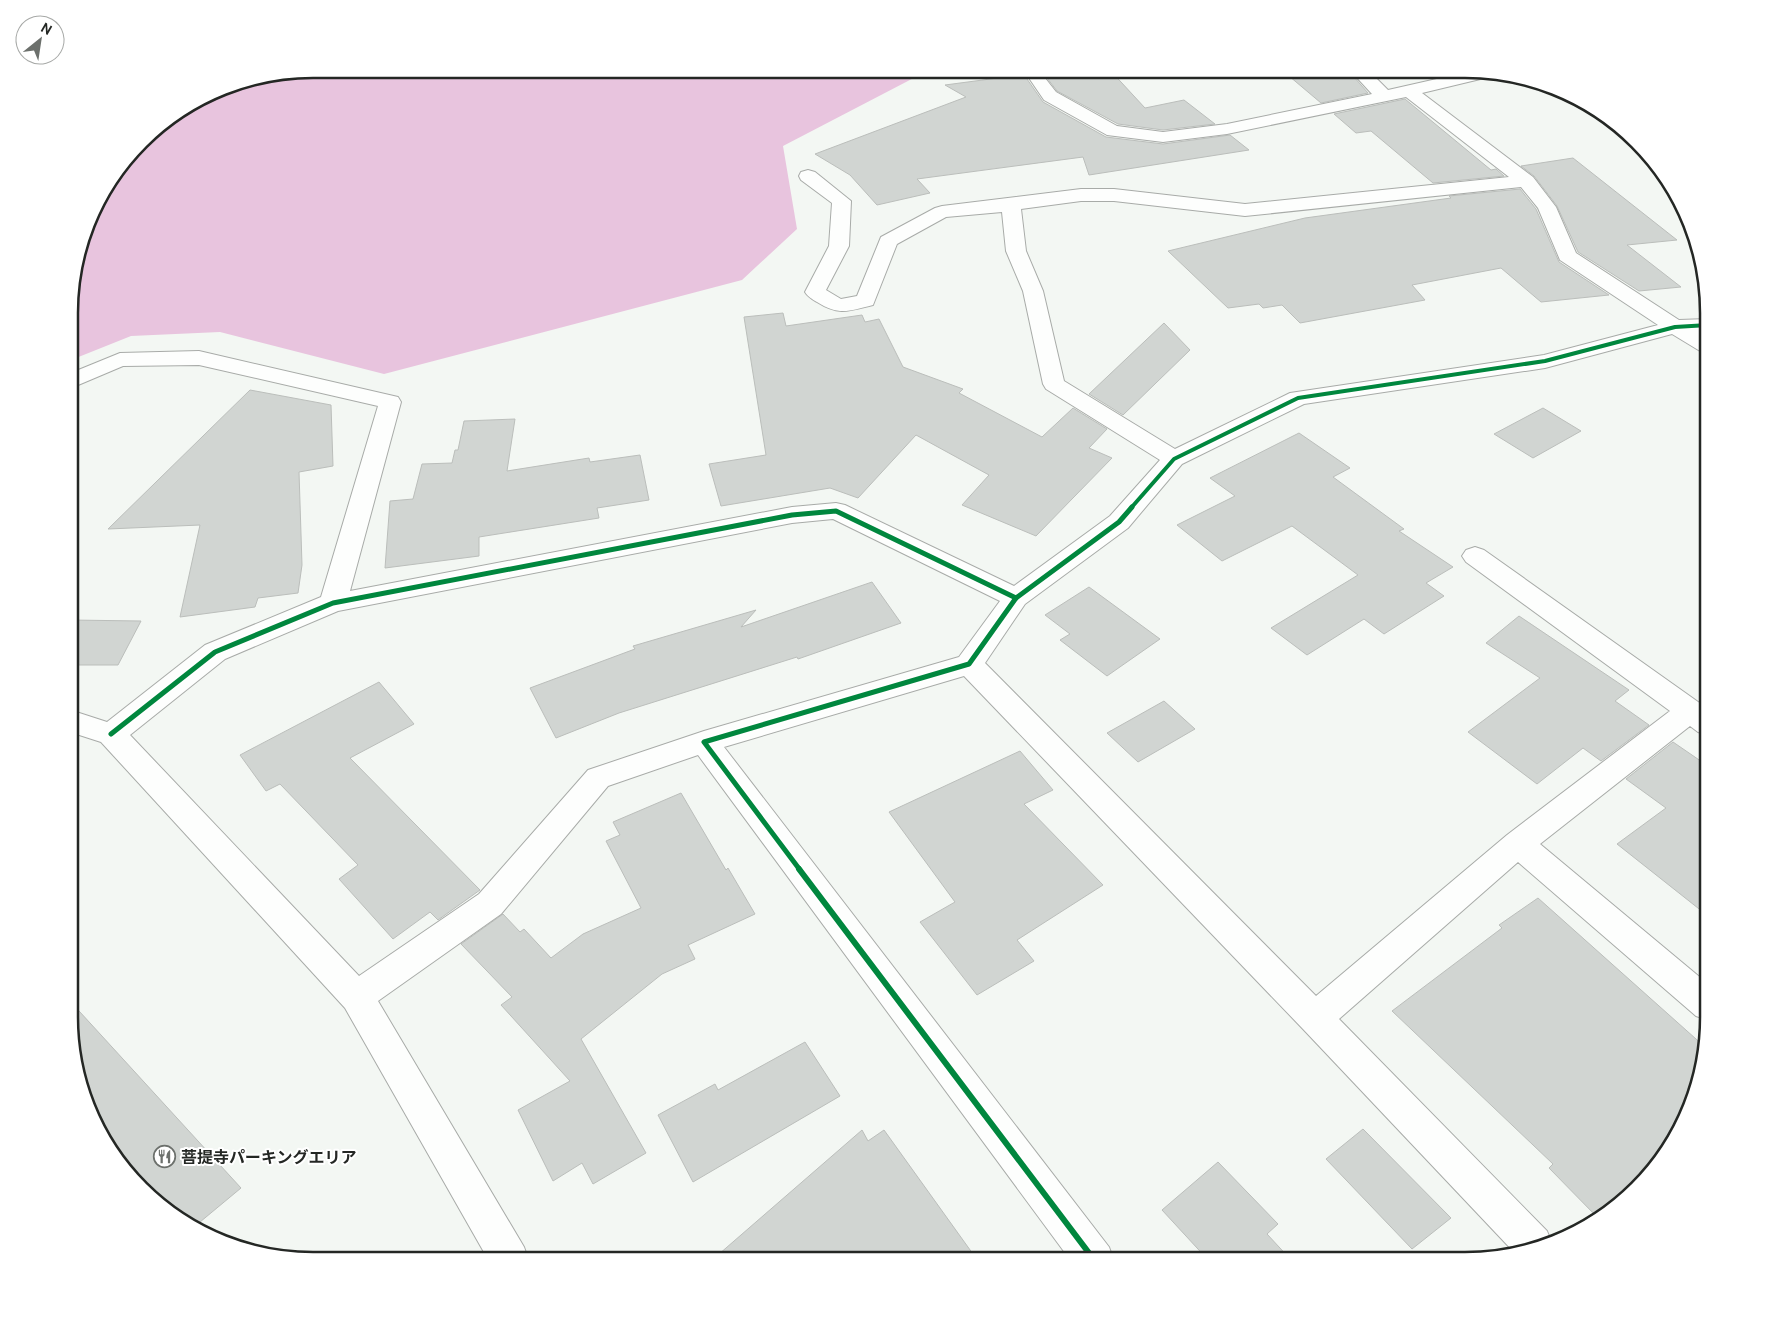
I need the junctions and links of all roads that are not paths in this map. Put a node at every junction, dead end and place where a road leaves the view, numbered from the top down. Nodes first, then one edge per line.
1 (1037, 78) edge
2 (1366, 78) edge
3 (1465, 78) edge
4 (1409, 91) junction
5 (1385, 96) junction
6 (808, 176) dead end
7 (1526, 181) junction
8 (1011, 205) junction
9 (1700, 325) edge
10 (1675, 327) junction
11 (1700, 341) edge
12 (78, 378) edge
13 (1174, 459) junction
14 (1475, 556) dead end
15 (1016, 598) junction
16 (333, 603) junction
17 (969, 664) junction
18 (1699, 717) edge
19 (78, 724) edge
20 (111, 734) junction
21 (704, 742) junction
22 (1518, 844) junction
23 (357, 997) junction
24 (1700, 998) edge
25 (1315, 1018) junction
26 (1531, 1243) edge
27 (505, 1252) edge
28 (1089, 1252) edge

1 - 5 street
2 - 5 street
3 - 4 street
4 - 5 street
4 - 7 street
6 - 8 street
7 - 8 street
7 - 10 street
8 - 13 street
9 - 10 street
10 - 11 street
10 - 13 street
12 - 16 street
13 - 15 street
14 - 18 street
15 - 16 street
15 - 17 street
16 - 20 street
17 - 21 street
17 - 25 street
18 - 22 street
19 - 20 street
20 - 23 street
21 - 23 street
21 - 28 street
22 - 24 street
22 - 25 street
23 - 27 street
25 - 26 street

